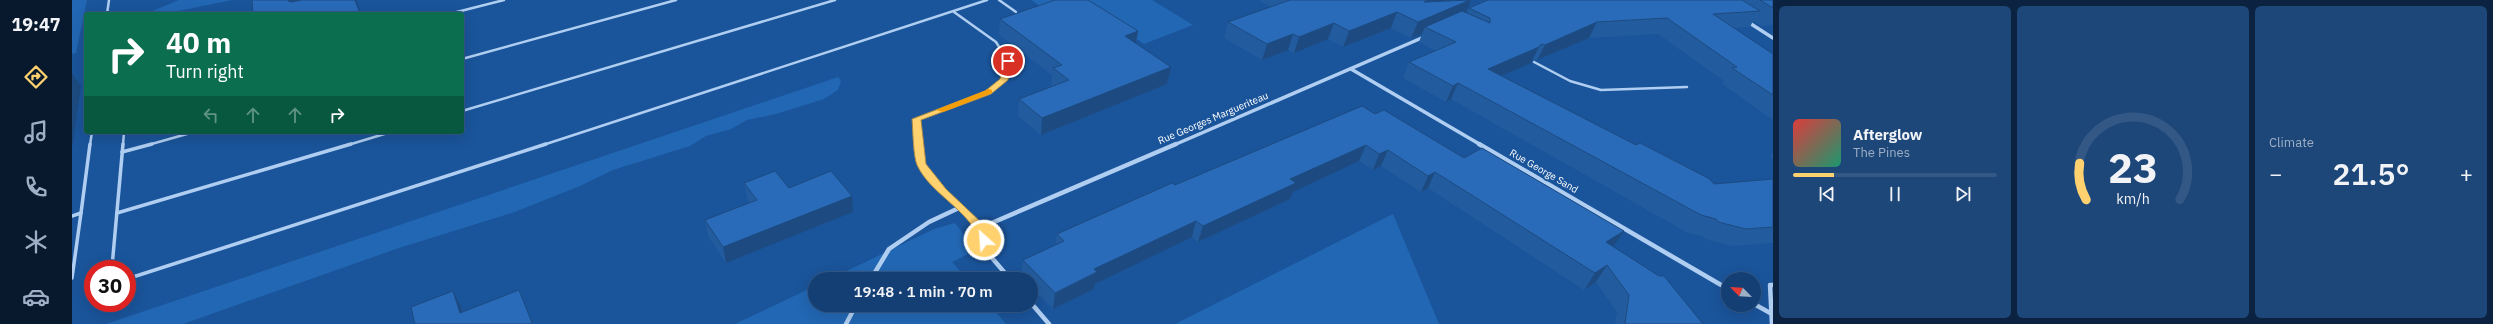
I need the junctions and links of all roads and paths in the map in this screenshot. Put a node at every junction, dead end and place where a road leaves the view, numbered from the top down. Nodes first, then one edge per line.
1 (109, 0) edge
2 (504, 0) edge
3 (676, 0) edge
4 (835, 0) edge
5 (987, 0) edge
6 (999, 0) edge
7 (107, 12) edge
8 (457, 12) edge
9 (954, 12) junction
10 (1016, 12) edge
11 (1744, 19) edge
12 (1428, 35) edge
13 (1773, 38) edge
14 (464, 58) edge
15 (1534, 62) edge
16 (1351, 69) junction
17 (1687, 87) dead end
18 (464, 110) edge
19 (92, 134) edge
20 (124, 134) edge
21 (187, 134) edge
22 (384, 134) edge
23 (918, 136) joint
24 (122, 152) junction
25 (961, 207) junction
26 (81, 213) junction
27 (117, 213) junction
28 (72, 216) edge
29 (980, 228) junction
30 (113, 260) edge
31 (875, 272) edge
32 (1004, 272) edge
33 (136, 275) edge
34 (72, 278) edge
35 (1721, 285) edge
36 (1773, 285) edge
37 (1761, 308) edge
38 (1038, 311) edge
39 (852, 312) edge
40 (1772, 314) junction
41 (846, 324) edge
42 (1049, 324) edge
43 (1772, 324) edge

1 - 7 lane
2 - 8 lane
3 - 14 lane
4 - 18 lane
5 - 9 lane
6 - 10 lane
9 - 23 lane
9 - 33 lane
11 - 13 street
12 - 16 street, Rue Georges Margueriteau
15 - 17 lane
16 - 29 street, Rue Georges Margueriteau
16 - 35 street, Rue George Sand
19 - 26 lane
20 - 24 lane
21 - 24 lane
22 - 27 lane
23 - 25 street
24 - 27 lane
25 - 29 street
25 - 31 street
26 - 28 lane
26 - 34 lane
27 - 30 lane
29 - 32 street
36 - 40 street
37 - 40 street
38 - 42 street
39 - 41 street
40 - 43 street

